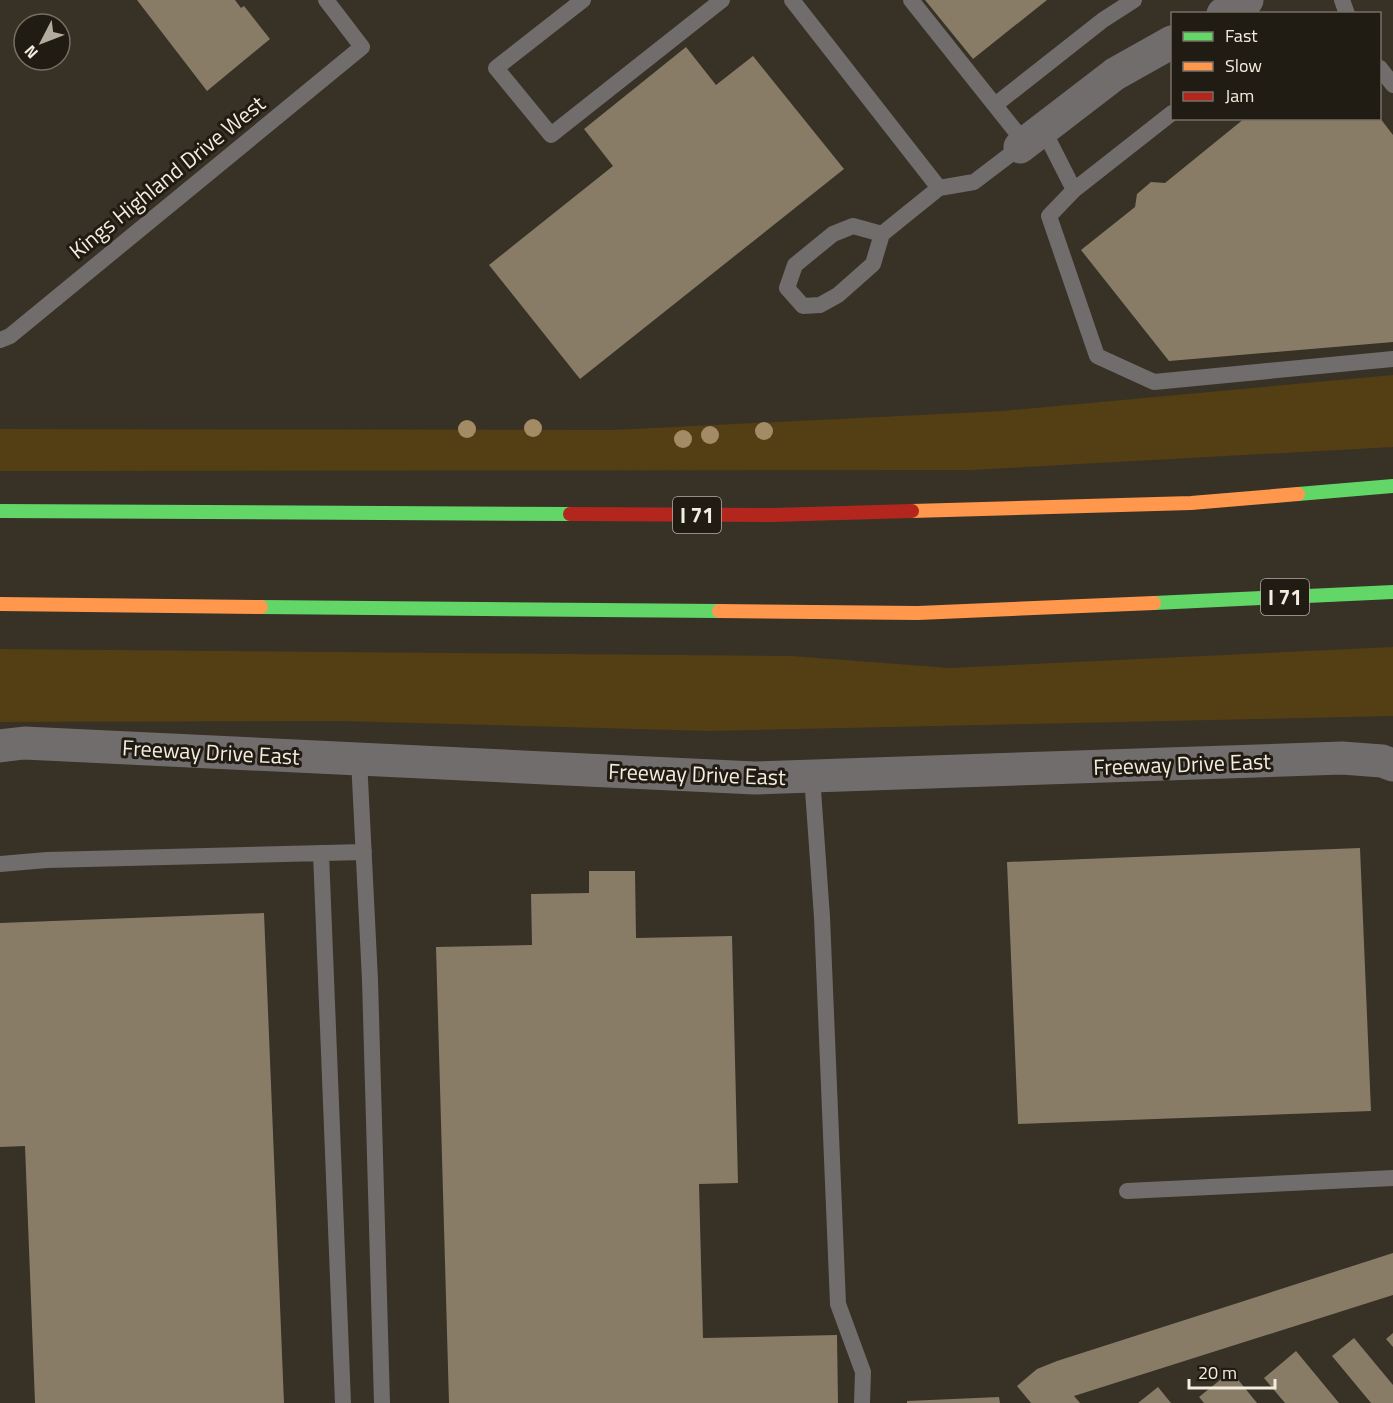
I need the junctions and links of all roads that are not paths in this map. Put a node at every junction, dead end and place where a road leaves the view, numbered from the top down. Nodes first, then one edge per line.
1 (326, 0) edge
2 (583, 0) edge
3 (722, 0) edge
4 (792, 0) edge
5 (911, 0) edge
6 (1134, 0) edge
7 (1247, 0) edge
8 (1226, 12) edge
9 (1171, 43) edge
10 (1381, 69) edge
11 (1393, 85) edge
12 (995, 105) junction
13 (1171, 114) edge
14 (1029, 140) junction
15 (939, 188) junction
16 (1074, 190) junction
17 (882, 234) junction
18 (0, 340) edge
19 (1393, 359) edge
20 (1393, 486) edge
21 (0, 512) edge
22 (1393, 592) edge
23 (0, 604) edge
24 (0, 746) edge
25 (359, 759) junction
26 (1393, 765) edge
27 (812, 776) junction
28 (364, 852) junction
29 (321, 853) junction
30 (0, 864) edge
31 (1393, 1178) edge
32 (1127, 1191) dead end
33 (343, 1403) edge
34 (382, 1403) edge
35 (862, 1403) edge

1 - 18 lane, Kings Highland Drive West
2 - 3 lane
4 - 15 lane
5 - 12 lane
6 - 12 lane
7 - 8 street
9 - 14 street
10 - 11 lane
12 - 14 lane
13 - 16 lane
14 - 15 lane
14 - 16 lane
15 - 17 lane
16 - 19 lane
17 - 17 lane
20 - 21 highway, I 71
22 - 23 highway, I 71
24 - 25 street, Freeway Drive East
25 - 27 street, Freeway Drive East
25 - 28 lane
26 - 27 street, Freeway Drive East
27 - 35 lane
28 - 29 lane
28 - 34 lane
29 - 30 lane
29 - 33 lane
31 - 32 lane

